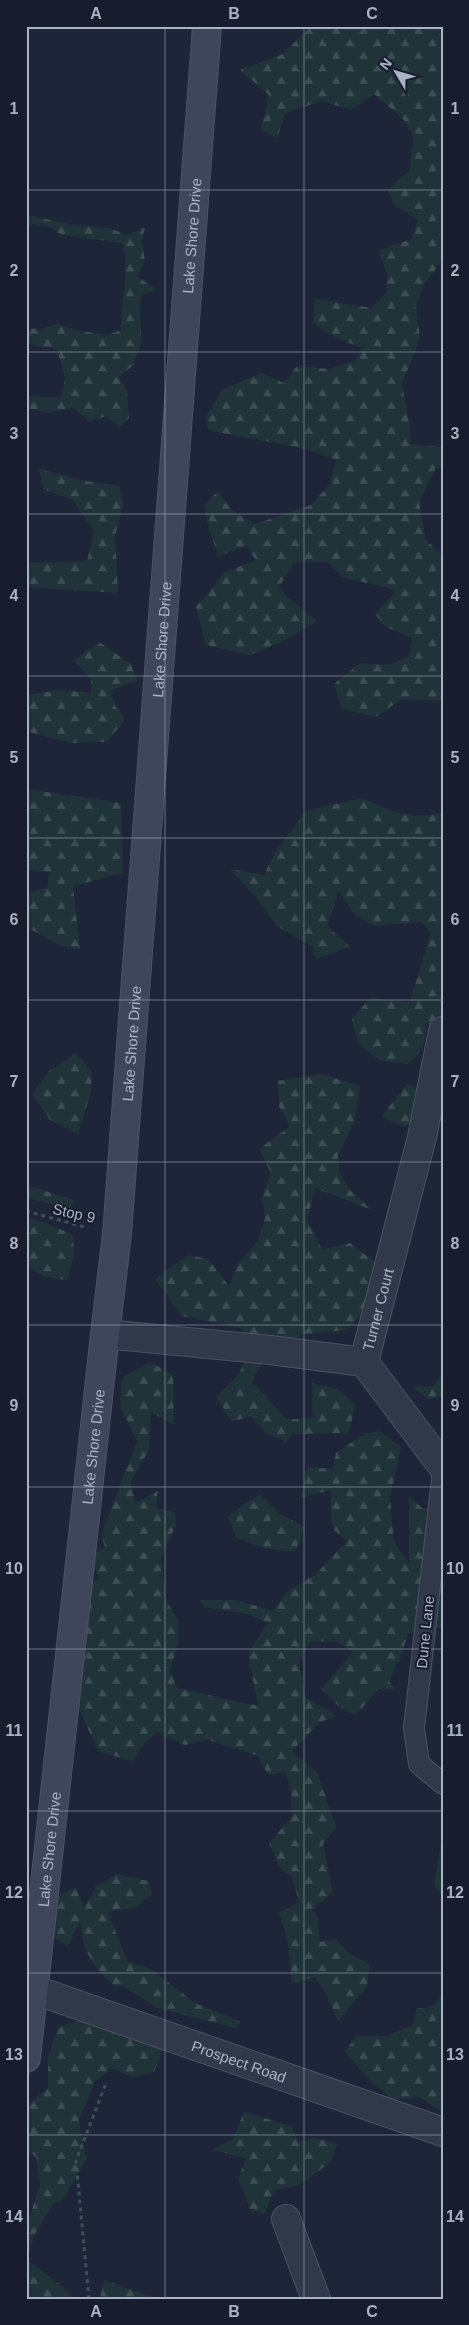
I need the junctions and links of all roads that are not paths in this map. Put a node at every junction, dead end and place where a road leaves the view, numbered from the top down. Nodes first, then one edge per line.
1 (207, 26) edge
2 (443, 1031) edge
3 (105, 1334) junction
4 (364, 1362) junction
5 (443, 1468) edge
6 (443, 1784) edge
7 (34, 1990) junction
8 (26, 2058) edge
9 (443, 2132) edge
10 (286, 2219) dead end
11 (316, 2299) edge

1 - 3 street, Lake Shore Drive
2 - 4 street, Turner Court
3 - 4 street, Turner Court
3 - 7 street, Lake Shore Drive
4 - 5 street
5 - 6 lane, Dune Lane
7 - 8 street, Lake Shore Drive
7 - 9 street, Prospect Road
10 - 11 street

